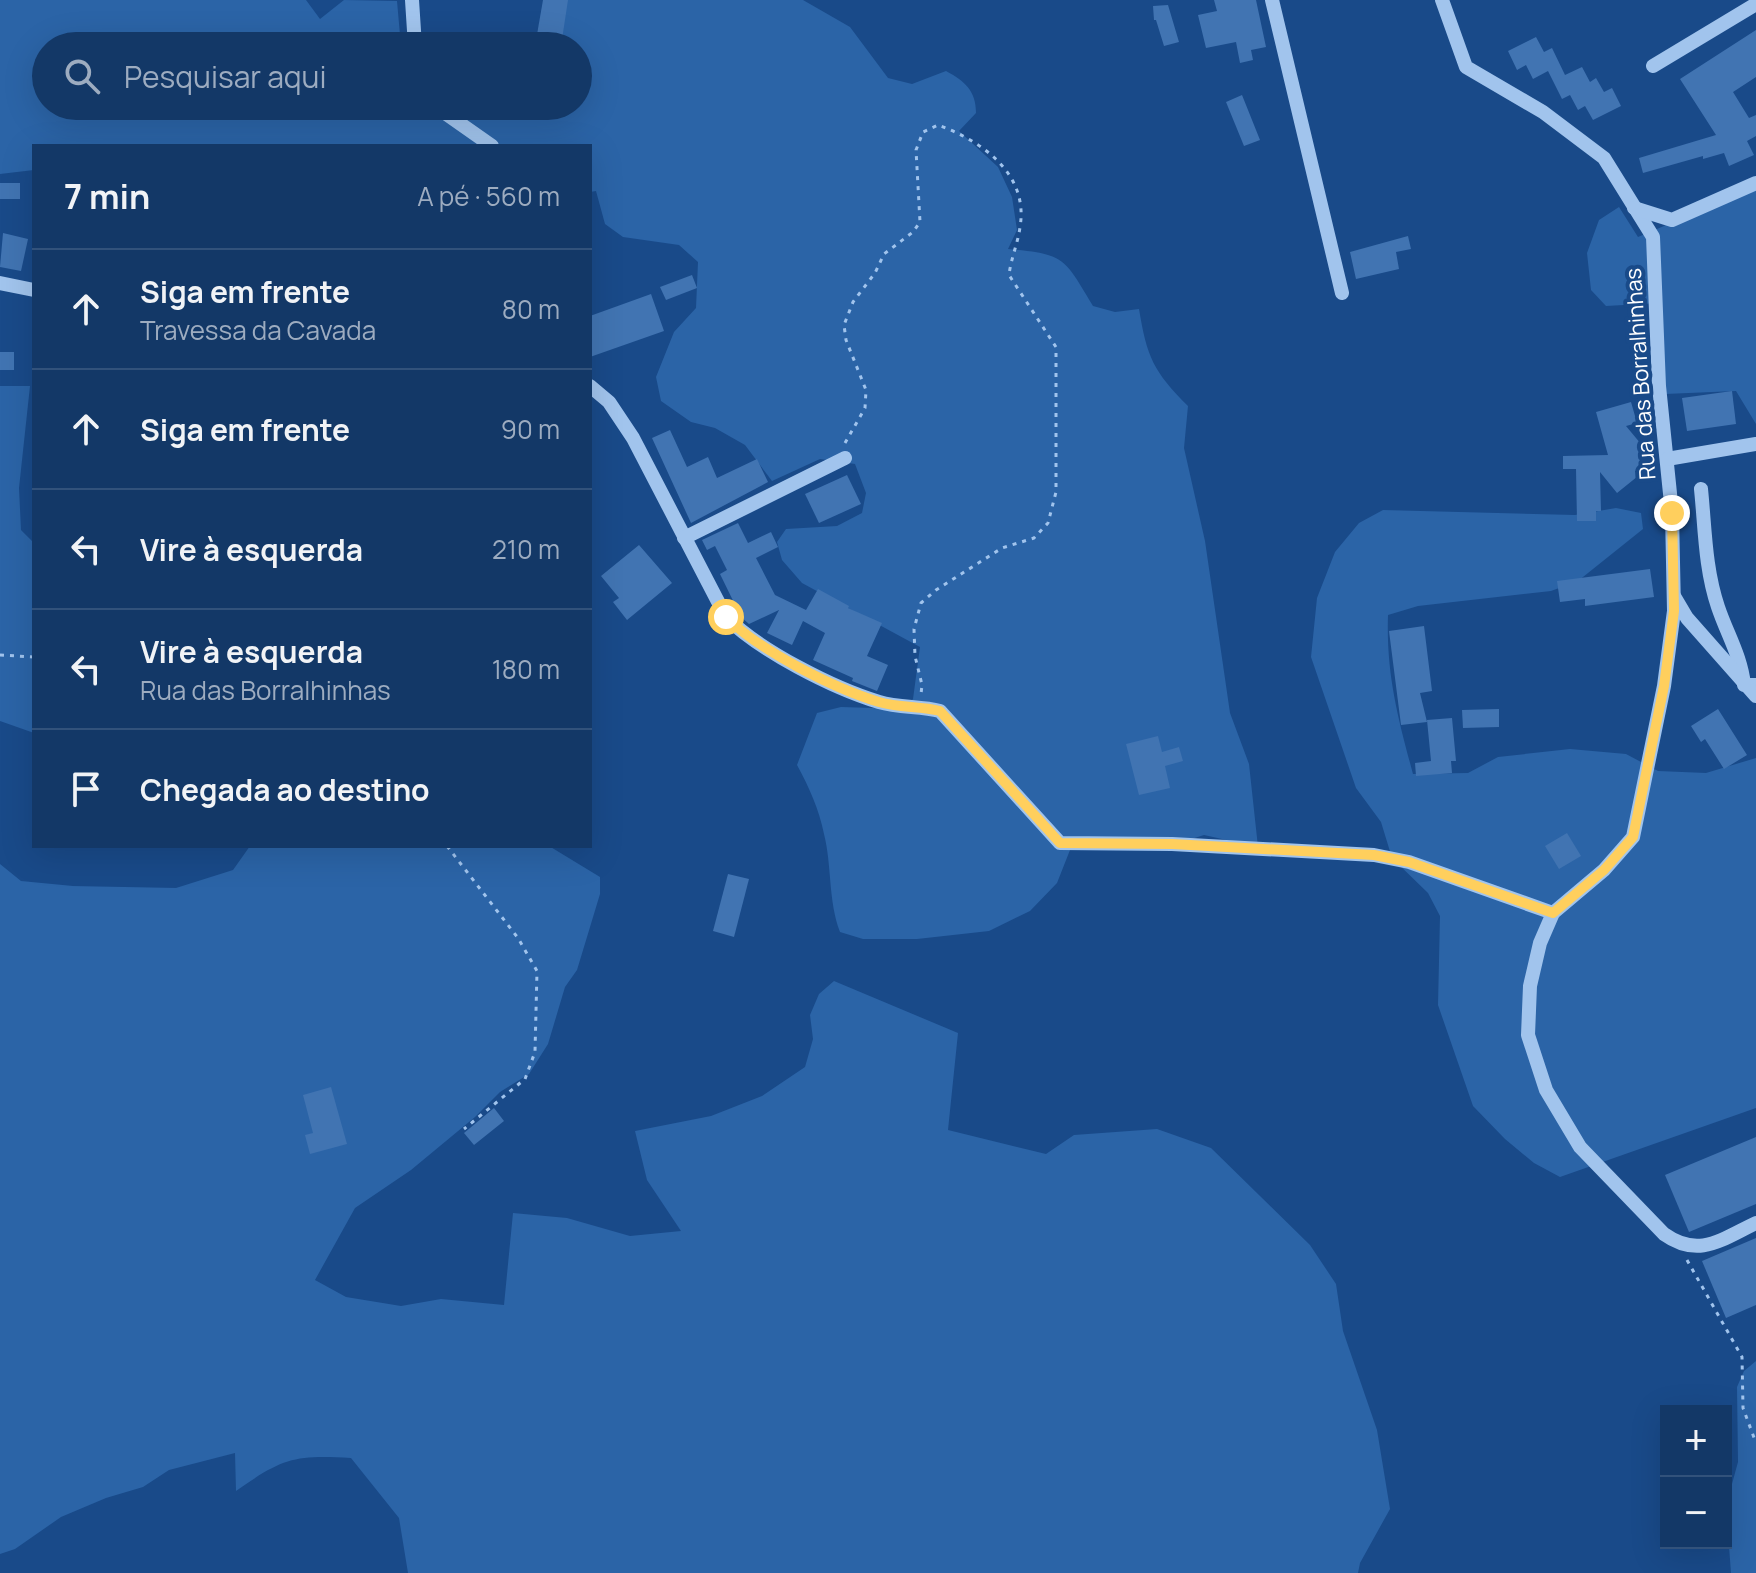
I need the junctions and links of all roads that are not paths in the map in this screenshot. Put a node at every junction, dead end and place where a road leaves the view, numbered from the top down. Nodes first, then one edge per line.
1 (412, 0) edge
2 (1272, 0) edge
3 (1442, 0) edge
4 (1756, 4) edge
5 (414, 32) edge
6 (1653, 66) dead end
7 (455, 120) edge
8 (489, 144) edge
9 (1756, 183) edge
10 (1634, 208) junction
11 (0, 283) edge
12 (32, 290) edge
13 (1342, 293) dead end
14 (592, 388) edge
15 (1756, 444) edge
16 (845, 458) road end
17 (1667, 459) junction
18 (1701, 489) dead end
19 (684, 538) junction
20 (1673, 596) junction
21 (1750, 685) edge
22 (1756, 696) edge
23 (1553, 913) junction
24 (1756, 1223) edge

1 - 5 street
2 - 13 street
3 - 10 street, Rua das Borralhinhas
4 - 6 street
7 - 8 street
9 - 10 street
10 - 17 street, Rua das Borralhinhas
11 - 12 street
14 - 19 street
15 - 17 street
16 - 19 street
17 - 20 street, Rua das Borralhinhas
18 - 21 street
19 - 23 street
20 - 21 street
20 - 23 street, Rua das Borralhinhas
21 - 22 street
23 - 24 street, Rua das Borralhinhas

